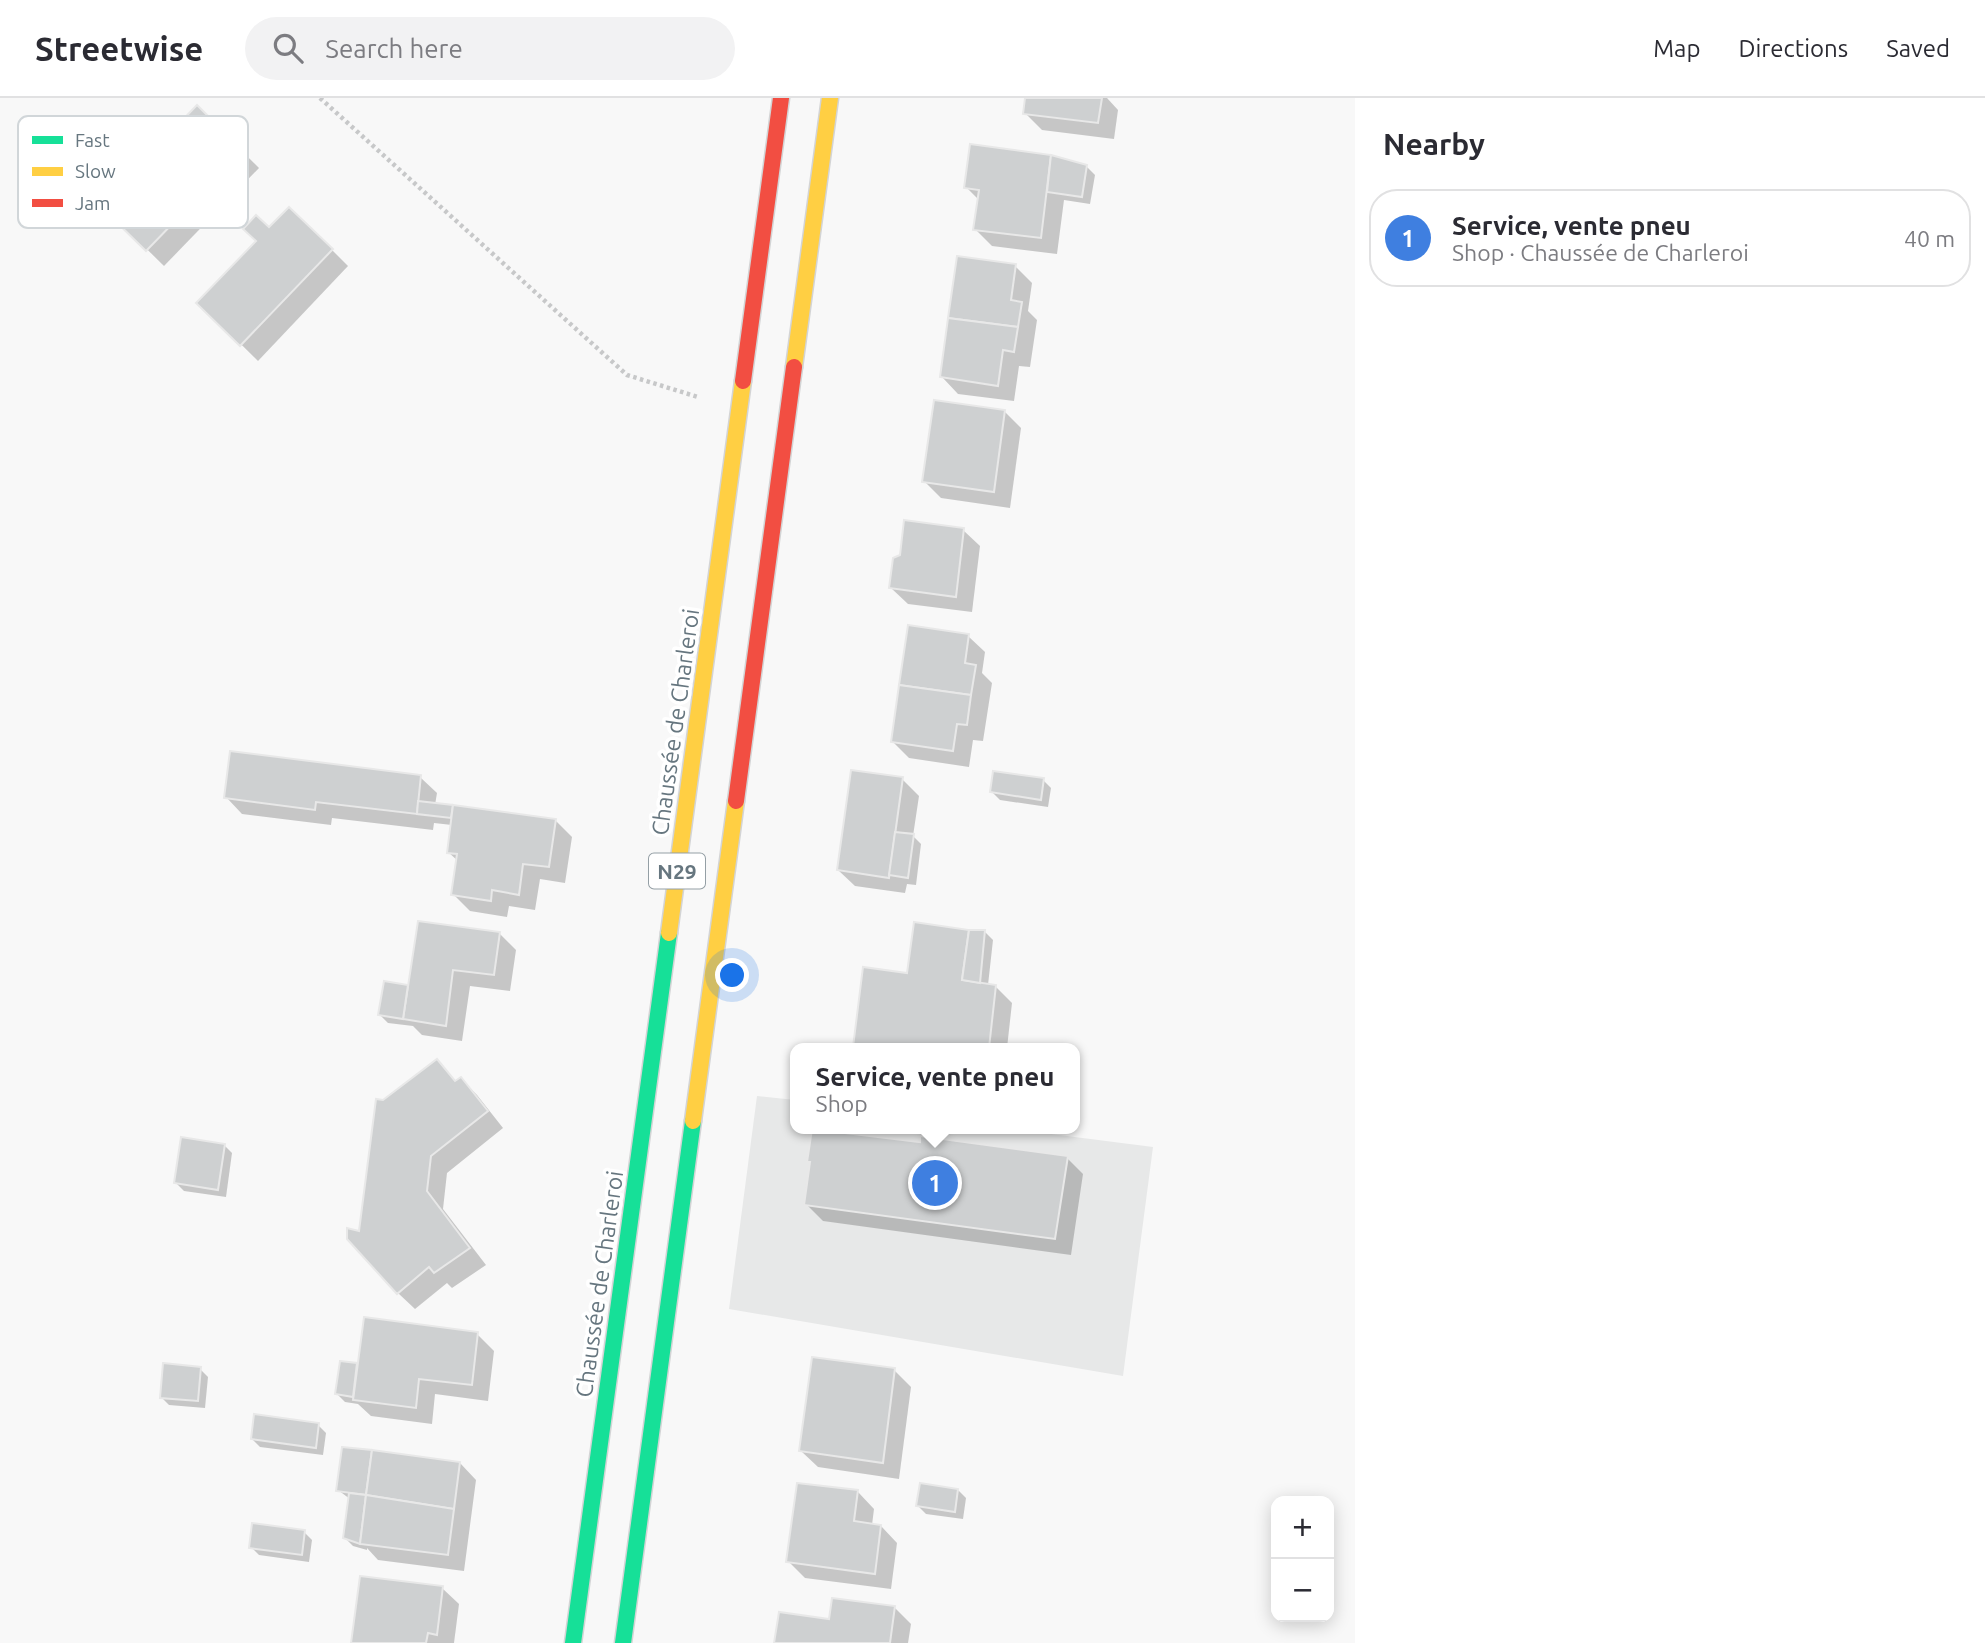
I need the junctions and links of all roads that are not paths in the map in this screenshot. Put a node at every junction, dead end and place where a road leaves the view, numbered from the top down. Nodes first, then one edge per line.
1 (781, 98) edge
2 (831, 98) edge
3 (573, 1643) edge
4 (623, 1643) edge

1 - 3 main road, Chaussée de Charleroi / N29
2 - 4 main road, N29

